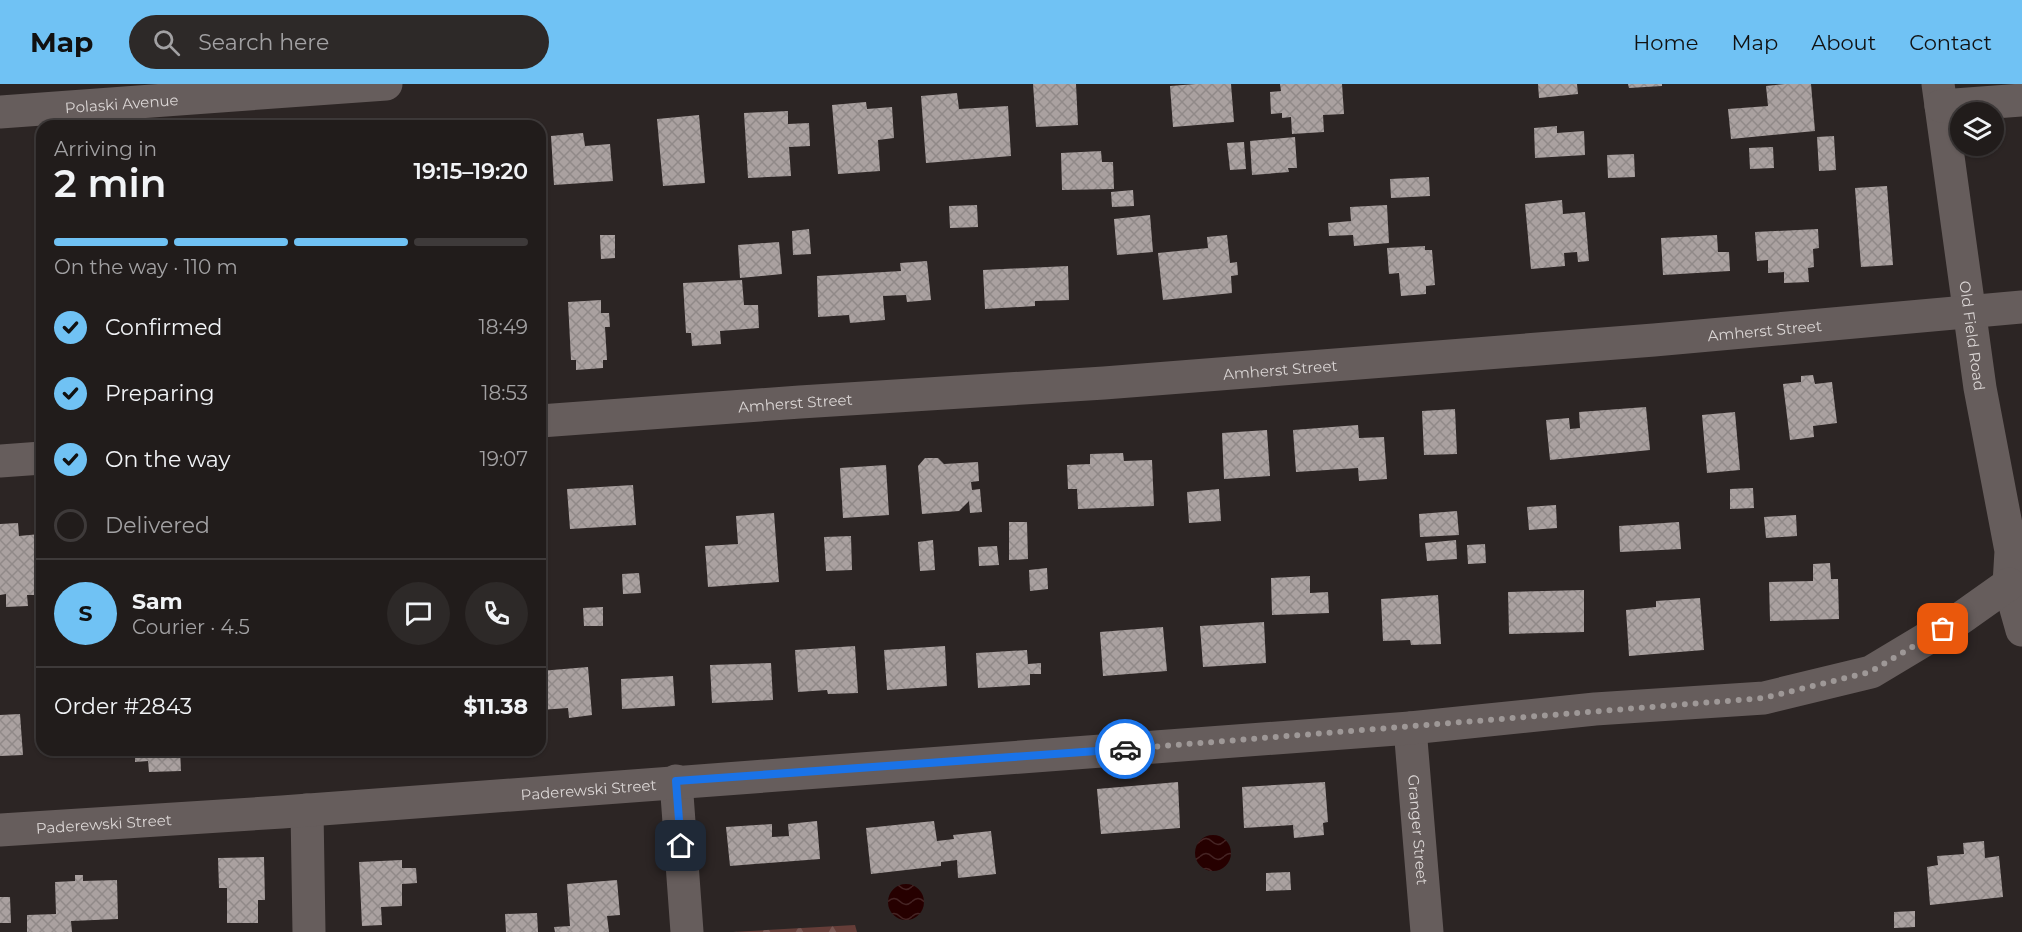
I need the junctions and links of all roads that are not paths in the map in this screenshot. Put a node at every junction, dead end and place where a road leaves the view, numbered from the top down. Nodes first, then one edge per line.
1 (386, 84) edge
2 (1940, 95) edge
3 (2022, 100) edge
4 (0, 112) edge
5 (2022, 307) edge
6 (1969, 311) junction
7 (546, 422) edge
8 (36, 458) edge
9 (0, 461) edge
10 (2009, 584) junction
11 (2022, 630) edge
12 (1410, 728) junction
13 (676, 781) junction
14 (307, 810) junction
15 (0, 830) edge
16 (309, 932) edge
17 (687, 932) edge
18 (1427, 932) edge

1 - 4 street, Polaski Avenue
2 - 3 street
2 - 6 street, Old Field Road
5 - 6 street, Amherst Street
6 - 7 street, Amherst Street
6 - 10 street, Old Field Road
8 - 9 street
10 - 11 street, Old Field Road
10 - 12 street, Paderewski Street
12 - 13 street, Paderewski Street
12 - 18 street, Granger Street
13 - 14 street, Paderewski Street
13 - 17 street
14 - 15 street, Paderewski Street
14 - 16 street

